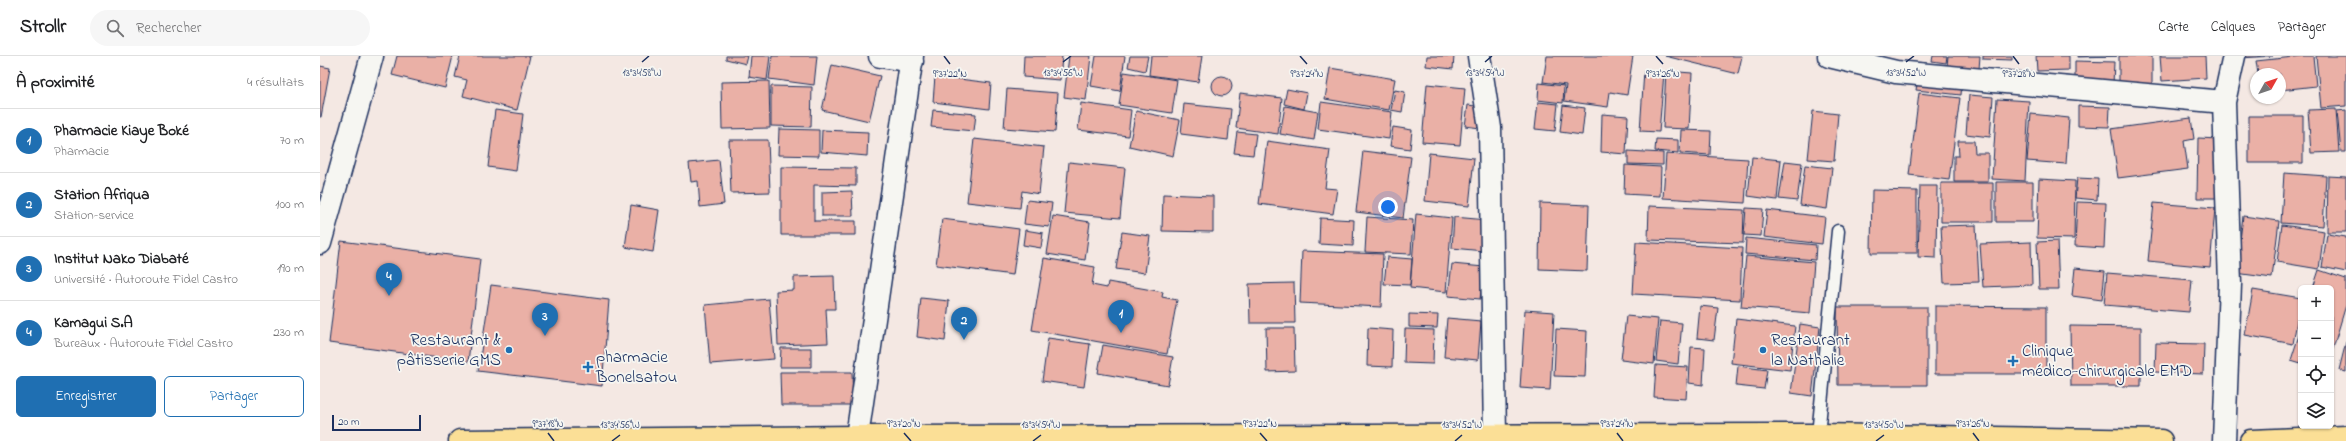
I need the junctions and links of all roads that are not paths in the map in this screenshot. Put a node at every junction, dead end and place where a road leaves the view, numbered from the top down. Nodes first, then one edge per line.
1 (372, 56) edge
2 (880, 56) edge
3 (1479, 56) edge
4 (1829, 56) edge
5 (2234, 56) edge
6 (912, 59) edge
7 (2224, 102) junction
8 (1838, 231) dead end
9 (320, 243) edge
10 (1818, 435) junction
11 (1495, 436) junction
12 (857, 437) junction
13 (2346, 438) edge
14 (460, 441) edge
15 (2161, 441) edge
16 (2224, 441) edge
17 (2251, 441) edge

1 - 9 street
2 - 6 street
3 - 11 street
4 - 7 street
5 - 7 street
6 - 12 street
7 - 16 street
8 - 10 lane
10 - 11 highway
10 - 15 highway
11 - 12 highway
12 - 14 highway
13 - 17 highway

